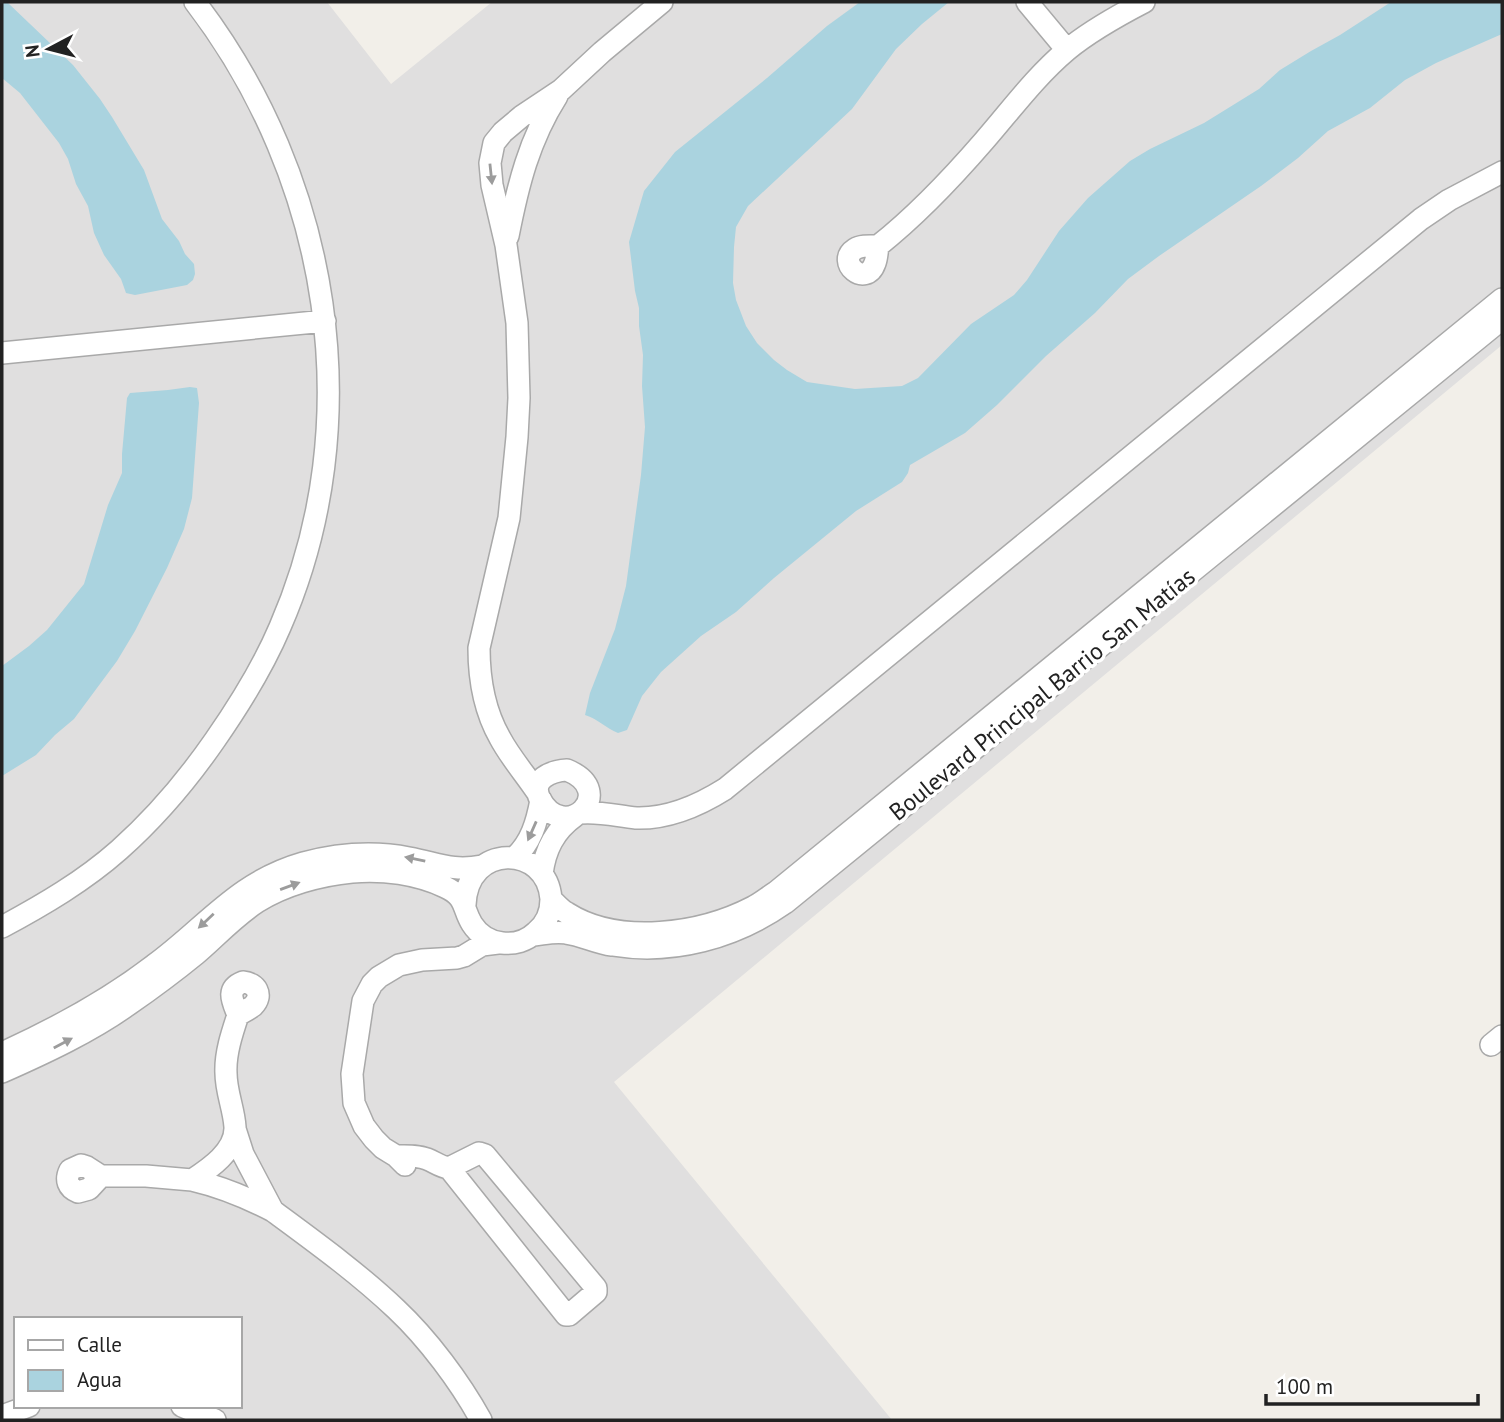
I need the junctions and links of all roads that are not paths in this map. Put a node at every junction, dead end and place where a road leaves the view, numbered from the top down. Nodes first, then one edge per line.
1 (195, 2) edge
2 (662, 2) edge
3 (1027, 2) edge
4 (1144, 2) edge
5 (1067, 50) junction
6 (561, 90) junction
7 (503, 132) junction
8 (530, 147) junction
9 (1502, 172) edge
10 (506, 245) junction
11 (878, 246) dead end
12 (1502, 299) edge
13 (1502, 319) edge
14 (325, 321) junction
15 (2, 353) edge
16 (519, 765) junction
17 (556, 771) junction
18 (588, 789) junction
19 (539, 796) junction
20 (606, 813) junction
21 (578, 815) junction
22 (513, 858) junction
23 (482, 866) junction
24 (542, 874) junction
25 (551, 899) junction
26 (465, 905) junction
27 (473, 926) junction
28 (2, 928) edge
29 (534, 935) junction
30 (498, 943) junction
31 (474, 948) junction
32 (238, 1015) dead end
33 (2, 1053) edge
34 (2, 1072) edge
35 (235, 1129) junction
36 (444, 1168) junction
37 (101, 1176) dead end
38 (191, 1180) junction
39 (274, 1211) junction
40 (24, 1408) edge
41 (187, 1408) edge
42 (2, 1416) edge
43 (215, 1420) edge
44 (481, 1420) edge

1 - 14 street
2 - 6 street
3 - 5 street
4 - 5 street
5 - 11 street
6 - 7 street
6 - 8 street
7 - 8 street
7 -> 10 street
8 - 10 street
9 - 20 street
10 - 16 street
12 - 25 street, Boulevard Principal Barrio San Matías
13 - 29 street, Boulevard Principal Barrio San Matías
14 - 15 street
14 - 28 street
16 - 17 street
16 - 19 street
17 - 18 street
17 - 19 street
18 - 20 street
18 - 21 street
19 - 21 street
19 -> 22 street
20 - 21 street
21 - 24 street
22 - 23 street
22 - 24 street
23 - 26 street
23 -> 33 street
24 - 25 street
25 - 29 street
26 - 27 street
34 -> 26 street
27 - 30 street
27 - 31 street
29 - 30 street
30 - 31 street
31 - 36 street
32 - 35 street
35 - 38 street
35 - 39 street
36 - 36 street
37 - 38 street
38 - 39 street
39 - 44 street
40 - 42 street
41 - 43 street

